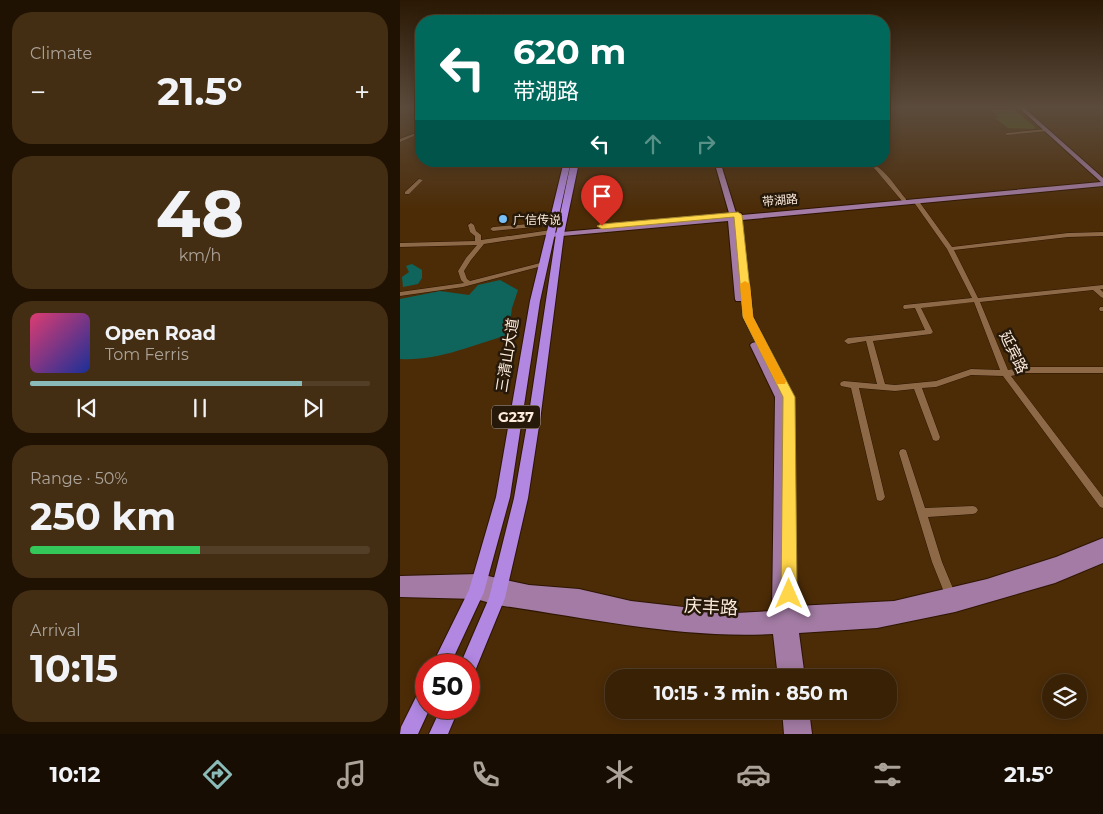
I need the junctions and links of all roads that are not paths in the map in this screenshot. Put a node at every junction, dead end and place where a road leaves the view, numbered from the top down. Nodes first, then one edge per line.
1 (1059, 141) edge
2 (1066, 141) edge
3 (1084, 165) junction
4 (567, 167) edge
5 (573, 167) edge
6 (719, 167) edge
7 (875, 167) edge
8 (1102, 172) edge
9 (421, 180) dead end
10 (1103, 183) edge
11 (1084, 185) junction
12 (1103, 190) edge
13 (407, 193) dead end
14 (904, 200) junction
15 (916, 202) junction
16 (734, 216) junction
17 (471, 226) dead end
18 (494, 229) dead end
19 (555, 231) junction
20 (1103, 234) edge
21 (480, 243) junction
22 (400, 245) edge
23 (950, 249) junction
24 (544, 264) junction
25 (468, 283) junction
26 (1103, 286) edge
27 (1094, 288) junction
28 (400, 294) edge
29 (1103, 296) edge
30 (976, 300) junction
31 (917, 306) junction
32 (906, 307) dead end
33 (869, 338) junction
34 (848, 341) dead end
35 (1103, 370) edge
36 (1005, 373) junction
37 (917, 386) junction
38 (882, 387) junction
39 (936, 437) dead end
40 (903, 453) dead end
41 (880, 497) dead end
42 (1103, 504) edge
43 (974, 510) dead end
44 (922, 513) junction
45 (1103, 545) edge
46 (1103, 556) edge
47 (400, 583) edge
48 (478, 587) junction
49 (400, 590) edge
50 (498, 591) junction
51 (953, 600) junction
52 (785, 621) junction
53 (446, 654) edge
54 (473, 654) edge
55 (786, 669) edge
56 (795, 669) edge
57 (415, 719) edge
58 (445, 719) edge
59 (791, 719) edge
60 (802, 719) edge
61 (408, 734) edge
62 (438, 734) edge
63 (792, 734) edge
64 (804, 734) edge

1 - 3 main road
2 - 8 main road
3 - 10 main road
3 - 11 main road
4 - 19 highway, 三清山大道 / G237
5 - 19 highway, 三清山大道 / G237
6 - 16 main road
7 - 14 street
9 - 13 street
10 - 11 main road, 带湖路
11 - 12 main road
11 - 14 main road, 带湖路
11 - 15 main road, 带湖路
14 - 16 main road, 带湖路
15 - 16 main road, 带湖路
15 - 23 street, 延宾路
16 - 19 main road, 带湖路
16 - 52 main road
17 - 21 street
18 - 19 street
19 - 21 street, 带湖路
19 - 24 highway, 三清山大道 / G237
19 - 50 highway, 三清山大道 / G237
20 - 23 street
21 - 22 street, 带湖路
21 - 25 street
23 - 30 street, 延宾路
24 - 25 street
24 - 48 highway, 三清山大道 / G237
25 - 28 street
26 - 27 street
27 - 29 street
27 - 30 street
30 - 31 street
30 - 36 street, 延宾路
31 - 32 street
31 - 33 street
33 - 34 street
33 - 38 street
35 - 36 street
36 - 37 street
36 - 42 street, 延宾路
37 - 38 street
37 - 39 street
38 - 41 street
40 - 44 street
43 - 44 street
44 - 51 street
45 - 51 main road
46 - 51 main road, 庆丰路
47 - 48 main road
48 - 49 main road
48 - 50 main road
48 - 53 highway, 三清山大道 / G237
50 - 52 main road
50 - 52 main road, 庆丰路
50 - 54 highway, 三清山大道 / G237
51 - 52 main road, 庆丰路
52 - 55 main road
52 - 56 main road
57 - 61 highway
58 - 62 highway
59 - 63 main road
60 - 64 main road

